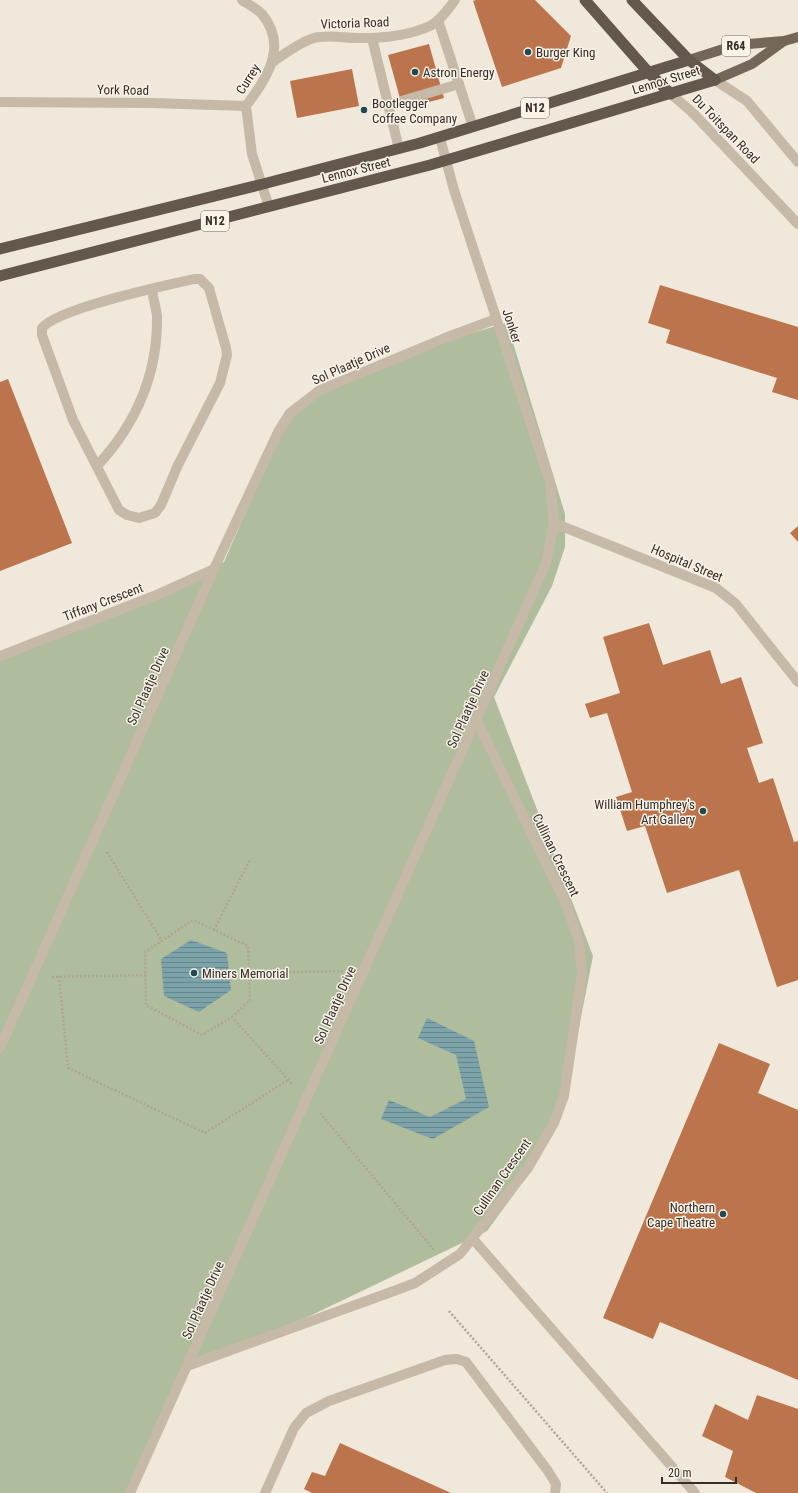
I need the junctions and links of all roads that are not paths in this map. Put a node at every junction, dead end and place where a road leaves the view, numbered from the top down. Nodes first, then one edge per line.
1 (242, 0) edge
2 (455, 0) edge
3 (585, 0) edge
4 (632, 0) edge
5 (438, 20) junction
6 (798, 37) edge
7 (372, 38) junction
8 (784, 41) junction
9 (689, 60) junction
10 (274, 61) junction
11 (649, 72) junction
12 (715, 80) junction
13 (459, 84) junction
14 (671, 94) junction
15 (0, 102) edge
16 (388, 105) junction
17 (246, 106) junction
18 (473, 127) junction
19 (440, 138) junction
20 (399, 149) junction
21 (446, 160) junction
22 (798, 162) edge
23 (263, 184) junction
24 (269, 207) junction
25 (798, 224) edge
26 (0, 249) edge
27 (0, 276) edge
28 (152, 289) junction
29 (496, 319) junction
30 (97, 466) junction
31 (554, 523) junction
32 (214, 569) junction
33 (0, 656) edge
34 (798, 682) edge
35 (477, 721) junction
36 (0, 1048) edge
37 (473, 1239) junction
38 (187, 1366) junction
39 (130, 1493) edge
40 (265, 1493) edge
41 (555, 1493) edge
42 (695, 1493) edge

1 - 10 street, Currey
2 - 5 street, Victoria Road
3 - 11 highway, Du Toitspan Road
4 - 9 highway, Du Toitspan Road
5 - 7 street, Victoria Road
5 - 13 street
6 - 8 main road, R64
7 - 10 street, Victoria Road
7 - 16 street
8 - 9 main road, R64
8 - 12 main road, R64
9 - 11 highway, Lennox Street / N12
9 - 12 highway, Du Toitspan Road
10 - 17 street, Currey
11 - 14 highway, Du Toitspan Road
11 - 18 highway, Lennox Street / N12
12 - 14 highway, Lennox Street / N12
12 - 22 street, Du Toitspan Road
13 - 16 street
13 - 18 street
14 - 21 highway, Lennox Street / N12
14 - 25 street, Du Toitspan Road
15 - 17 street, York Road
16 - 20 street
17 - 23 street, Currey
18 - 19 highway, Lennox Street / N12
19 - 20 highway, Lennox Street / N12
19 - 21 street, Jonker
20 - 23 highway, Lennox Street / N12
21 - 24 highway, Lennox Street / N12
21 - 29 street, Jonker
23 - 24 street, Currey
23 - 26 highway, Lennox Street / N12
24 - 27 highway, Lennox Street / N12
28 - 30 street
28 - 30 street
28 - 30 street
29 - 31 street, Jonker
29 - 32 street, Sol Plaatje Drive
31 - 34 street, Hospital Street
31 - 35 street, Sol Plaatje Drive
32 - 33 street, Tiffany Crescent
32 - 36 street, Sol Plaatje Drive
35 - 37 street, Cullinan Crescent
35 - 38 street, Sol Plaatje Drive
37 - 38 street, Cullinan Crescent
37 - 42 street
38 - 39 street, Sol Plaatje Drive
40 - 41 street

